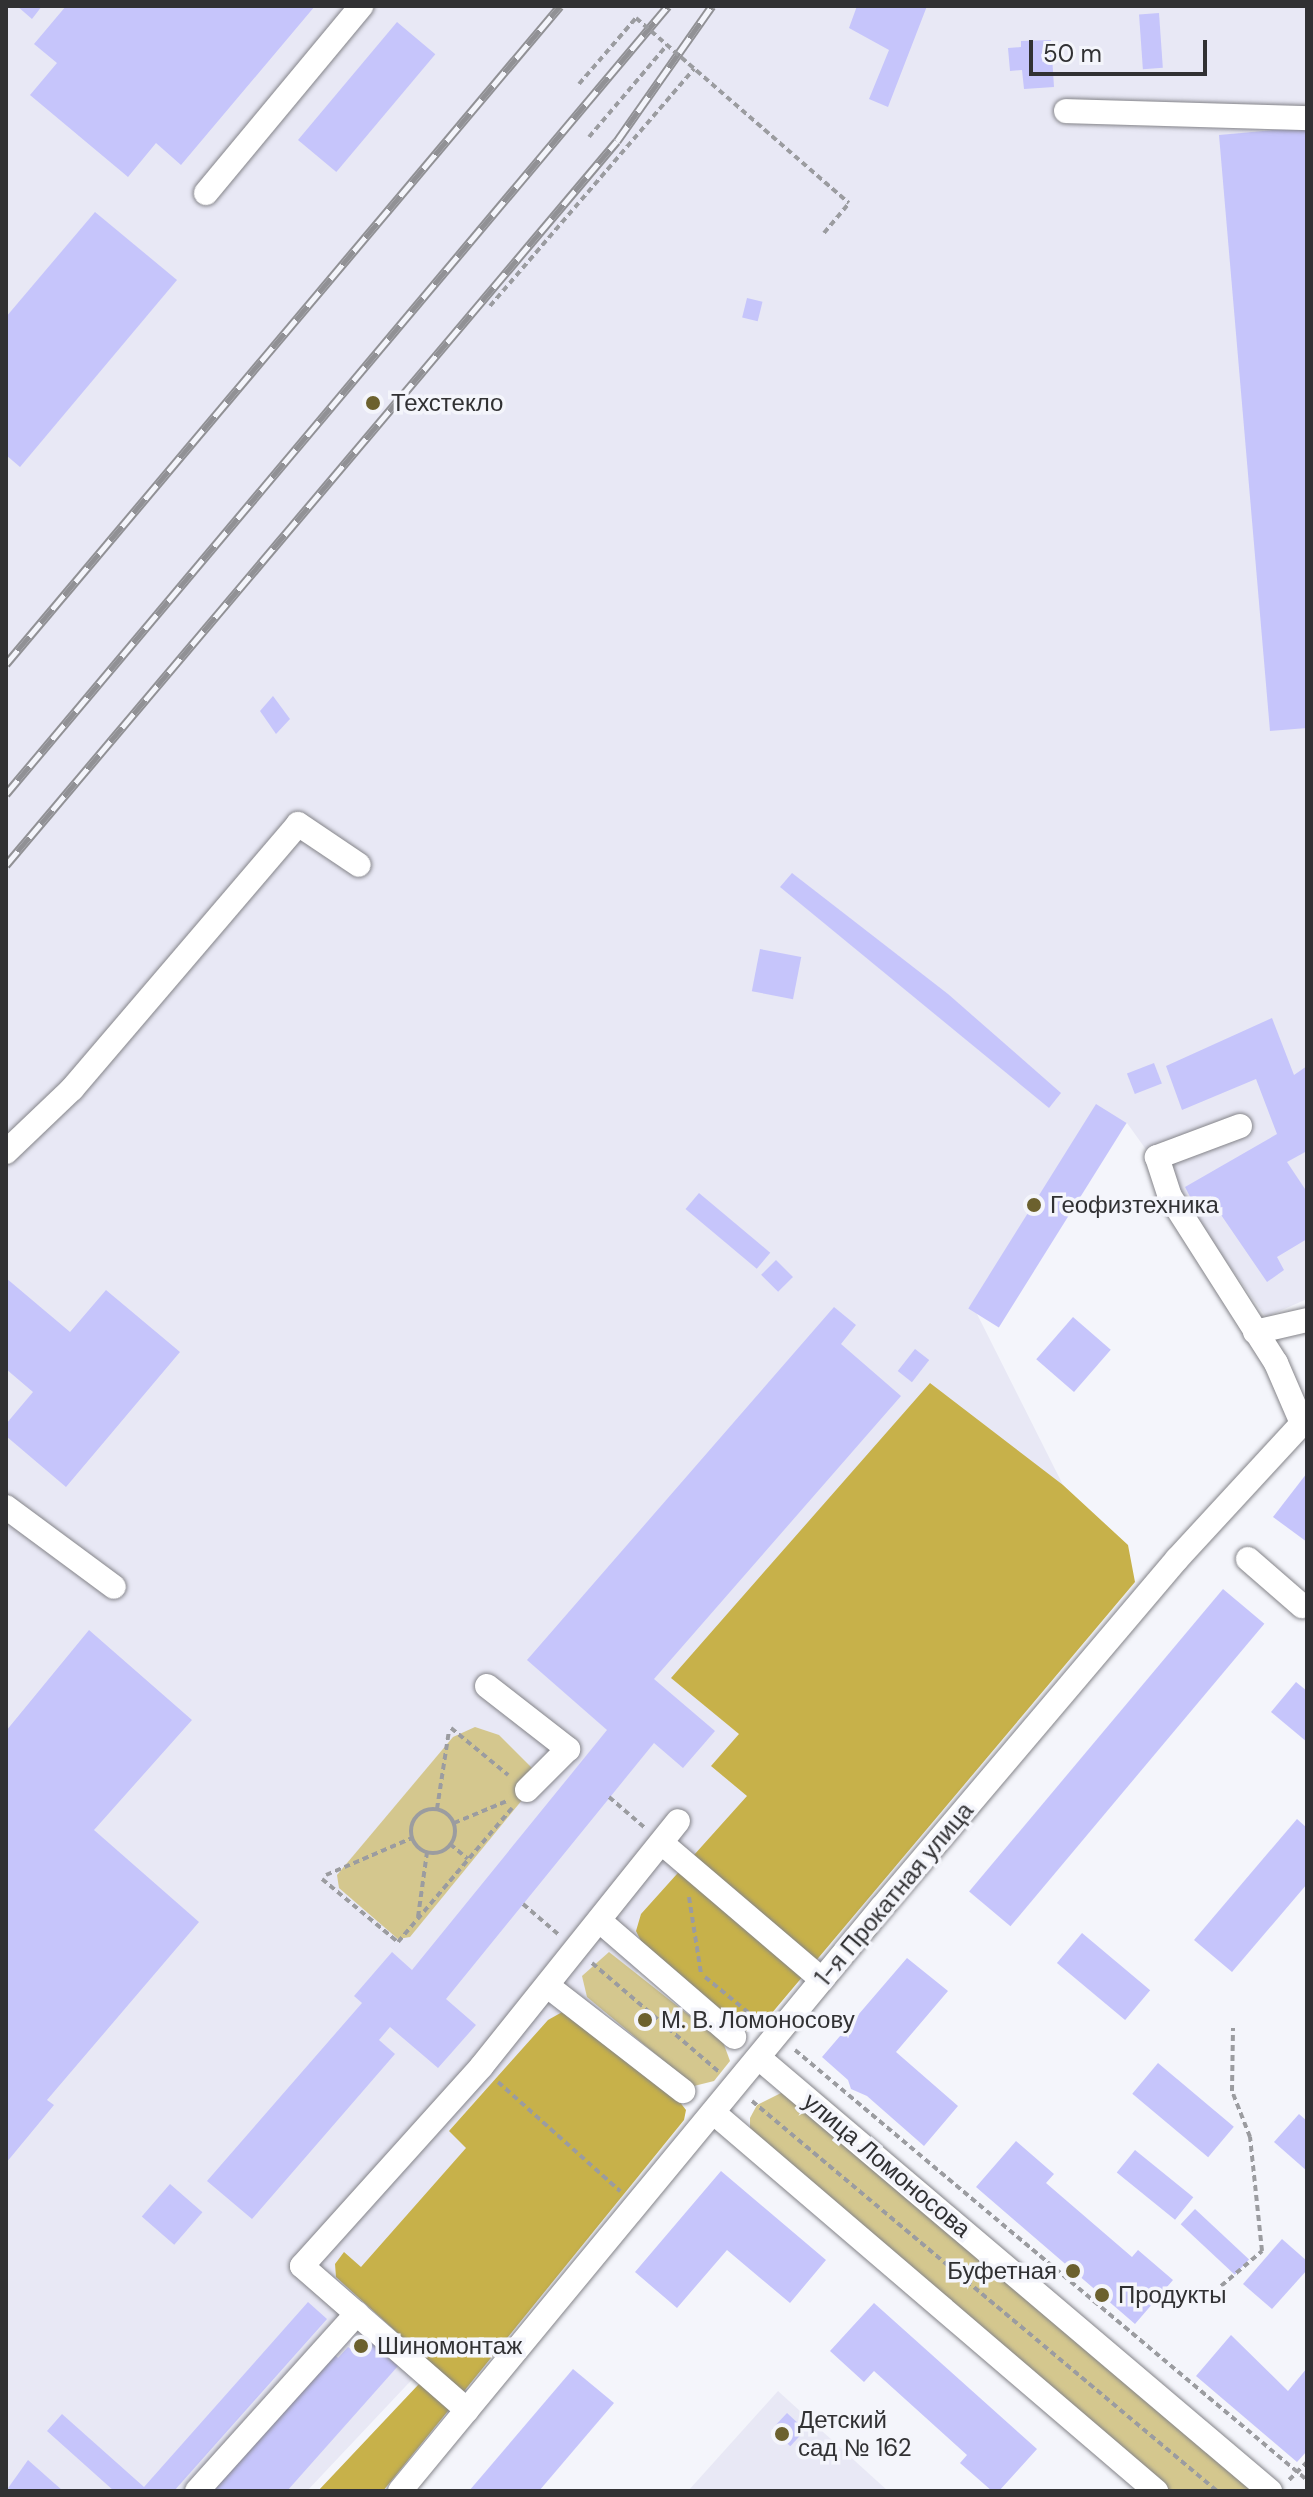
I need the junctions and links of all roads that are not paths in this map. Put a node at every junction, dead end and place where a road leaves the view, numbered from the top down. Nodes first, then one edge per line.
1 (361, 6) edge
2 (1066, 111) dead end
3 (1307, 118) edge
4 (206, 193) dead end
5 (359, 865) dead end
6 (1240, 1126) dead end
7 (6, 1152) edge
8 (1307, 1320) edge
9 (1255, 1332) junction
10 (1304, 1420) edge
11 (6, 1507) edge
12 (1248, 1559) dead end
13 (114, 1587) dead end
14 (1302, 1606) dead end
15 (487, 1686) dead end
16 (526, 1792) road end
17 (678, 1821) dead end
18 (663, 1844) junction
19 (601, 1922) junction
20 (822, 1980) junction
21 (549, 1987) junction
22 (734, 2037) dead end
23 (759, 2058) junction
24 (683, 2091) dead end
25 (714, 2113) junction
26 (357, 2313) junction
27 (467, 2410) junction
28 (197, 2491) edge
29 (400, 2491) edge
30 (1156, 2491) edge
31 (1270, 2491) edge

1 - 4 street
2 - 3 street
5 - 7 street
6 - 9 street
8 - 9 street
9 - 10 street
10 - 20 street, 1-я Прокатная улица
11 - 13 street
12 - 14 street
15 - 16 street
17 - 18 street
18 - 19 street
18 - 20 street
19 - 21 street
19 - 22 street
20 - 23 street, 1-я Прокатная улица
21 - 24 street
21 - 26 street
23 - 25 street, 1-я Прокатная улица
23 - 31 street, улица Ломоносова
25 - 27 street, 1-я Прокатная улица
25 - 30 street
26 - 27 street
26 - 28 street
27 - 29 street, 1-я Прокатная улица

